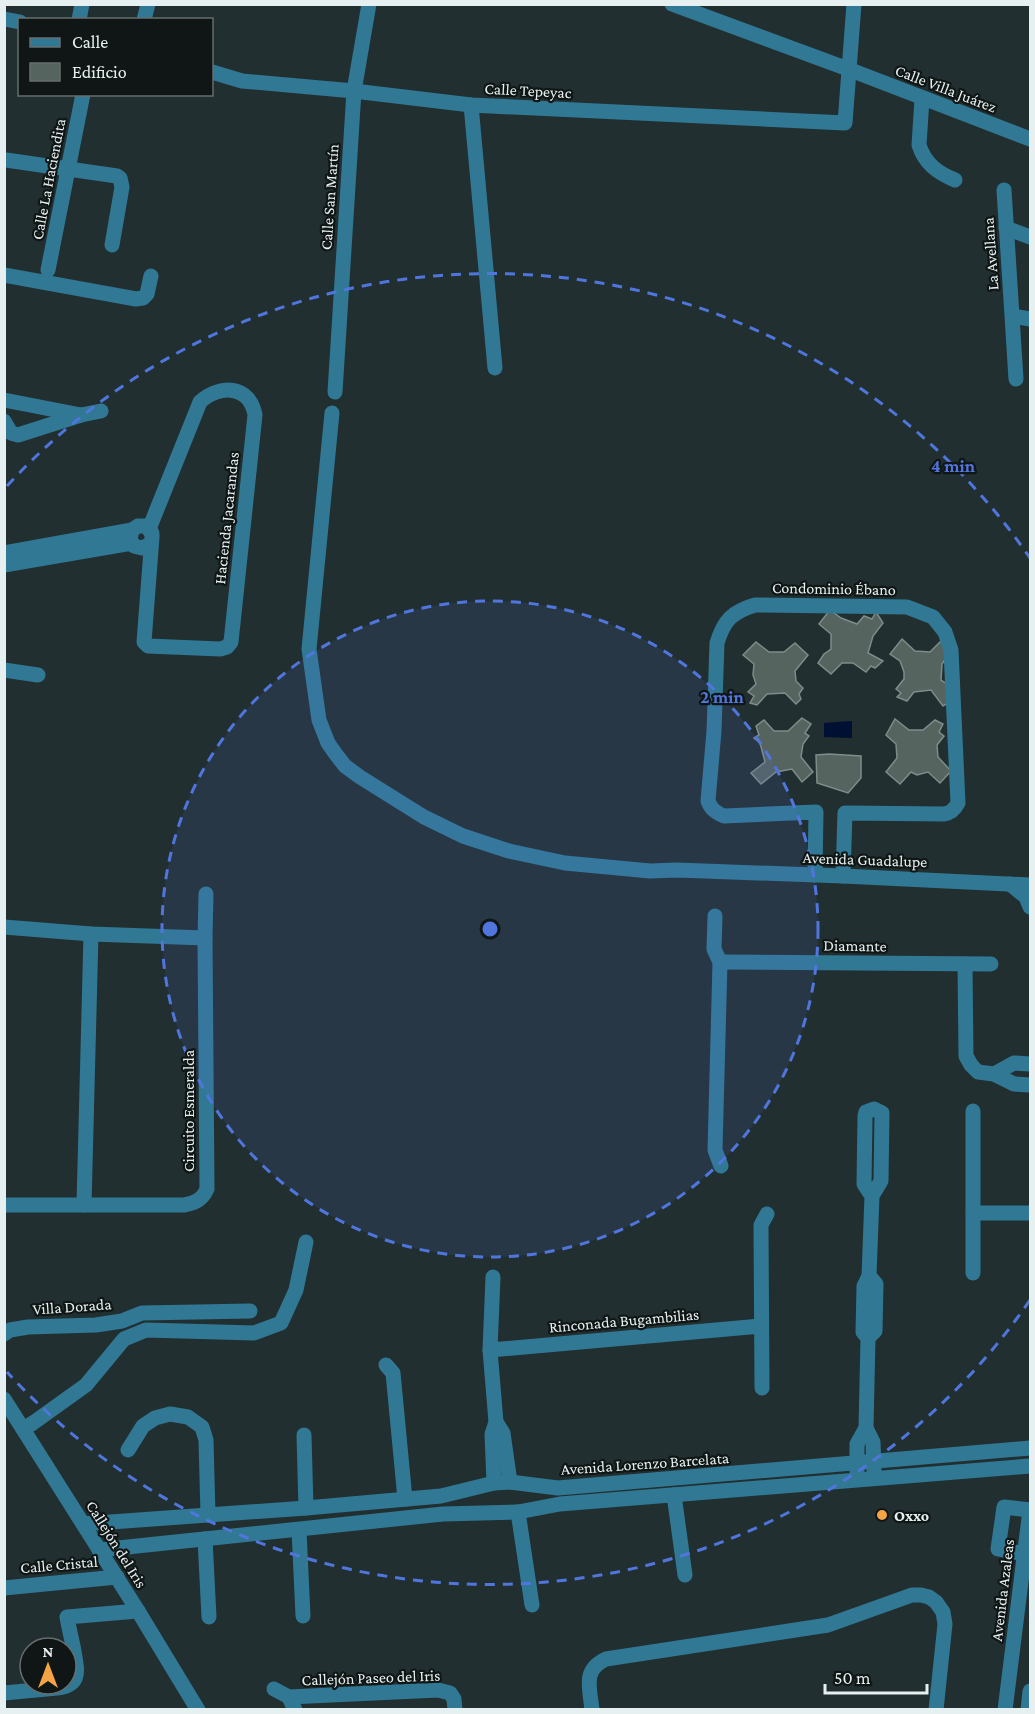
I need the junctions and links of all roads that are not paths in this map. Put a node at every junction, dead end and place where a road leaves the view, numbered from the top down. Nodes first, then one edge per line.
1 (369, 4) edge
2 (672, 4) edge
3 (854, 4) edge
4 (849, 69) junction
5 (213, 72) edge
6 (354, 91) junction
7 (83, 96) edge
8 (922, 99) junction
9 (471, 105) junction
10 (1030, 139) edge
11 (6, 160) dead end
12 (67, 170) junction
13 (955, 180) dead end
14 (1004, 190) dead end
15 (1006, 228) junction
16 (1030, 237) edge
17 (112, 245) dead end
18 (48, 270) dead end
19 (4, 275) edge
20 (152, 276) dead end
21 (1012, 316) junction
22 (1030, 320) edge
23 (495, 368) dead end
24 (1016, 379) dead end
25 (335, 392) dead end
26 (4, 400) edge
27 (101, 411) dead end
28 (332, 413) dead end
29 (81, 415) junction
30 (4, 421) edge
31 (150, 535) junction
32 (10, 558) edge
33 (4, 670) edge
34 (38, 675) dead end
35 (815, 875) junction
36 (843, 876) junction
37 (1010, 884) junction
38 (1030, 885) edge
39 (206, 894) dead end
40 (1030, 907) edge
41 (715, 916) dead end
42 (4, 927) edge
43 (91, 934) junction
44 (205, 938) junction
45 (720, 962) junction
46 (965, 964) junction
47 (991, 964) dead end
48 (1030, 1064) edge
49 (994, 1074) junction
50 (1030, 1085) edge
51 (973, 1111) dead end
52 (721, 1166) dead end
53 (872, 1196) junction
54 (4, 1205) edge
55 (84, 1205) junction
56 (1030, 1213) edge
57 (767, 1214) dead end
58 (973, 1214) junction
59 (306, 1242) dead end
60 (973, 1273) dead end
61 (493, 1277) dead end
62 (250, 1311) dead end
63 (761, 1326) junction
64 (4, 1334) edge
65 (490, 1350) junction
66 (386, 1365) dead end
67 (762, 1388) dead end
68 (4, 1400) edge
69 (496, 1422) junction
70 (866, 1428) junction
71 (23, 1429) junction
72 (304, 1435) dead end
73 (1030, 1448) edge
74 (128, 1450) dead end
75 (874, 1462) junction
76 (857, 1464) junction
77 (1030, 1466) edge
78 (803, 1468) junction
79 (874, 1480) junction
80 (857, 1481) junction
81 (510, 1482) junction
82 (494, 1483) junction
83 (803, 1485) junction
84 (558, 1488) junction
85 (674, 1495) junction
86 (441, 1496) junction
87 (405, 1500) junction
88 (560, 1504) junction
89 (306, 1508) junction
90 (1030, 1510) edge
91 (518, 1512) junction
92 (443, 1514) junction
93 (208, 1515) junction
94 (161, 1518) junction
95 (83, 1524) junction
96 (299, 1530) junction
97 (205, 1539) junction
98 (164, 1543) junction
99 (99, 1550) junction
100 (1025, 1554) junction
101 (685, 1575) dead end
102 (117, 1577) junction
103 (1026, 1586) edge
104 (4, 1588) edge
105 (532, 1605) dead end
106 (138, 1611) junction
107 (303, 1616) dead end
108 (209, 1617) dead end
109 (274, 1689) dead end
110 (1030, 1691) edge
111 (4, 1693) edge
112 (292, 1703) edge
113 (198, 1710) edge
114 (455, 1710) edge
115 (592, 1710) edge
116 (936, 1710) edge
117 (1005, 1710) edge
118 (1028, 1710) edge

1 - 6 street, Calle San Martín
2 - 4 street, Calle Villa Juárez
3 - 4 street
4 - 8 street, Calle Villa Juárez
4 - 9 street, Calle Tepeyac
5 - 6 street, Calle Tepeyac
6 - 9 street, Calle Tepeyac
6 - 25 street, Calle San Martín
7 - 12 street, Calle La Haciendita
8 - 10 street, Calle Villa Juárez
8 - 13 street
9 - 23 street
11 - 12 street
12 - 17 street
12 - 18 street, Calle La Haciendita
14 - 15 street, La Avellana
15 - 16 street
15 - 21 street, La Avellana
19 - 20 street
21 - 22 street
21 - 24 street, La Avellana
26 - 29 street
27 - 29 street
28 - 35 street, Avenida Guadalupe
29 - 30 street
31 - 31 street, Hacienda Jacarandas
31 - 32 street
33 - 34 street
35 - 36 street, Avenida Guadalupe
35 - 36 street, Condominio Ébano
36 - 37 street, Avenida Guadalupe
37 - 38 street, Avenida Guadalupe
37 - 40 street
39 - 44 street, Circuito Esmeralda
41 - 45 street
42 - 43 street
43 - 44 street
43 - 55 street
44 - 55 street, Circuito Esmeralda
45 - 46 street, Diamante
45 - 52 street
46 - 47 street, Diamante
46 - 49 street
48 - 49 street
49 - 50 street
51 - 58 street
53 - 53 street
53 - 70 street
54 - 55 street, Circuito Esmeralda
56 - 58 street
57 - 63 street
58 - 60 street
59 - 71 street
61 - 65 street
62 - 64 street, Villa Dorada
63 - 65 street, Rinconada Bugambilias
63 - 67 street
65 - 69 street
66 - 87 street
68 - 71 street, Callejón del Iris
69 - 81 street
69 - 82 street
70 - 75 street
70 - 76 street
71 - 95 street, Callejón del Iris
72 - 89 street
73 - 75 street, Avenida Lorenzo Barcelata
74 - 93 street
75 - 76 street, Avenida Lorenzo Barcelata
75 - 79 street
76 - 78 street, Avenida Lorenzo Barcelata
76 - 80 street
77 - 79 street, Avenida Lorenzo Barcelata
78 - 83 street
78 - 84 street, Avenida Lorenzo Barcelata
79 - 80 street, Avenida Lorenzo Barcelata
80 - 83 street, Avenida Lorenzo Barcelata
81 - 82 street, Avenida Lorenzo Barcelata
81 - 84 street, Avenida Lorenzo Barcelata
82 - 86 street, Avenida Lorenzo Barcelata
83 - 85 street, Avenida Lorenzo Barcelata
84 - 88 street
85 - 88 street, Avenida Lorenzo Barcelata
85 - 101 street
86 - 87 street, Avenida Lorenzo Barcelata
86 - 92 street
87 - 89 street, Avenida Lorenzo Barcelata
88 - 91 street, Avenida Lorenzo Barcelata
89 - 93 street, Avenida Lorenzo Barcelata
90 - 100 street, Avenida Azaleas
90 - 100 street
91 - 92 street, Avenida Lorenzo Barcelata
91 - 105 street
92 - 96 street, Avenida Lorenzo Barcelata
93 - 94 street, Avenida Lorenzo Barcelata
94 - 95 street, Avenida Lorenzo Barcelata
94 - 98 street
95 - 99 street, Callejón del Iris
96 - 97 street, Avenida Lorenzo Barcelata
96 - 107 street
97 - 98 street, Avenida Lorenzo Barcelata
97 - 108 street
98 - 99 street, Avenida Lorenzo Barcelata
99 - 102 street, Callejón del Iris
100 - 103 street, Avenida Azaleas
102 - 104 street, Calle Cristal
102 - 106 street, Callejón del Iris
103 - 117 street, Avenida Azaleas
106 - 111 street
106 - 113 street, Callejón del Iris
109 - 112 street
110 - 118 street
112 - 114 street, Callejón Paseo del Iris
115 - 116 street

